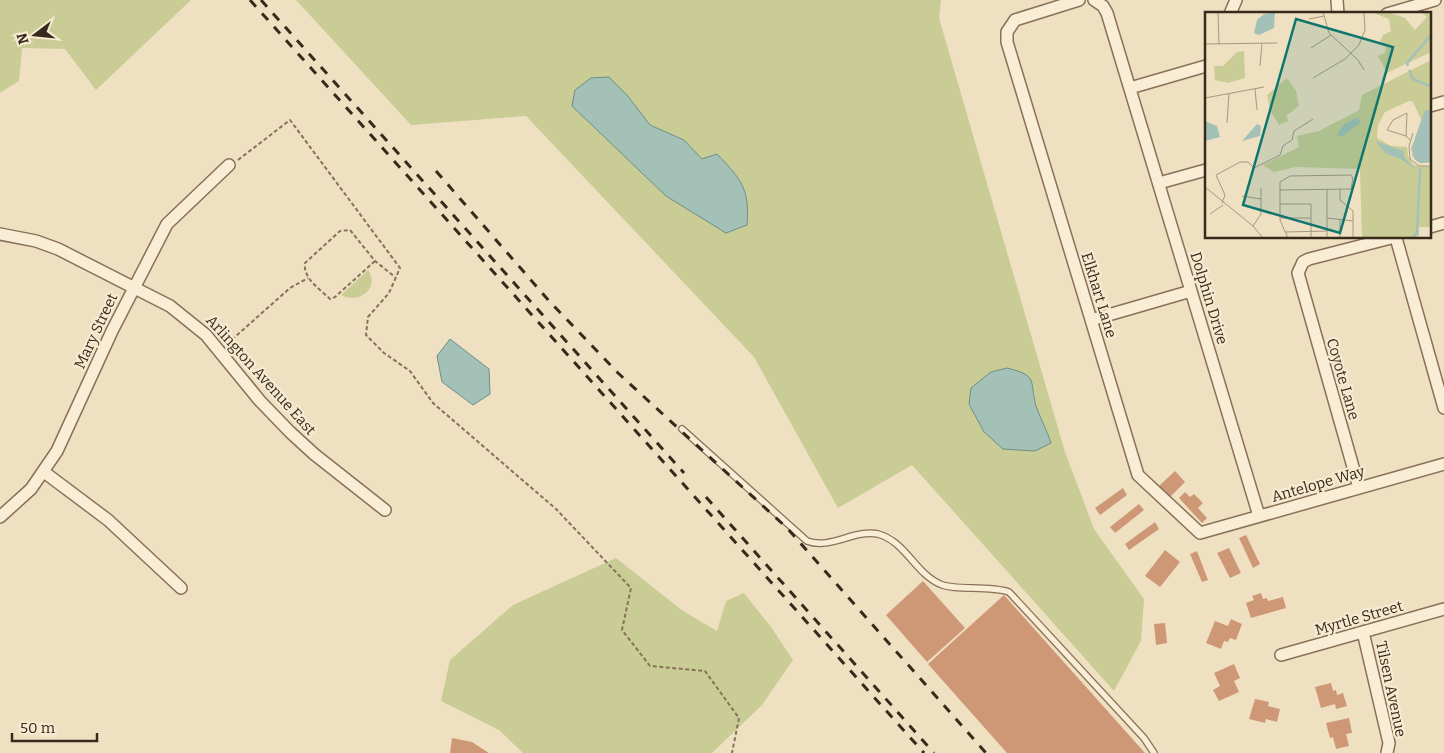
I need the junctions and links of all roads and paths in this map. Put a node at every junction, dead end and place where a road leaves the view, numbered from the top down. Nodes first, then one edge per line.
1 (1080, 0) edge
2 (1094, 0) edge
3 (1236, 0) edge
4 (1435, 0) edge
5 (1231, 12) edge
6 (1394, 12) edge
7 (1205, 66) edge
8 (1130, 88) junction
9 (229, 165) joint
10 (1205, 170) edge
11 (1159, 183) junction
12 (0, 234) edge
13 (1387, 239) edge
14 (1396, 239) edge
15 (375, 261) junction
16 (396, 277) junction
17 (308, 278) junction
18 (134, 286) junction
19 (1191, 291) junction
20 (1091, 320) junction
21 (220, 351) junction
22 (1444, 408) edge
23 (682, 429) dead end
24 (1444, 464) edge
25 (44, 472) junction
26 (1359, 488) junction
27 (385, 510) dead end
28 (1259, 516) junction
29 (0, 517) edge
30 (1200, 532) joint
31 (181, 588) dead end
32 (1444, 609) edge
33 (1363, 632) junction
34 (1281, 656) dead end
35 (732, 753) edge
36 (1154, 753) edge
37 (1387, 753) edge

1 - 20 street, Elkhart Lane
2 - 8 street, Dolphin Drive
3 - 5 street
4 - 6 street
7 - 8 street
8 - 11 street, Dolphin Drive
9 - 16 path
9 - 18 street, Mary Street
10 - 11 street
11 - 19 street, Dolphin Drive
12 - 18 street, Arlington Avenue East
13 - 26 street, Coyote Lane
14 - 22 street
15 - 16 path
15 - 17 path
15 - 17 path
16 - 35 path
17 - 21 path
18 - 21 street, Arlington Avenue East
18 - 25 street, Mary Street
19 - 20 street
19 - 28 street, Dolphin Drive
20 - 30 street, Elkhart Lane
21 - 27 street, Arlington Avenue East
23 - 36 lane
24 - 26 street, Antelope Way
25 - 29 street, Mary Street
25 - 31 street
26 - 28 street, Antelope Way
28 - 30 street, Antelope Way
32 - 33 street, Myrtle Street
33 - 34 street, Myrtle Street
33 - 37 street, Tilsen Avenue

